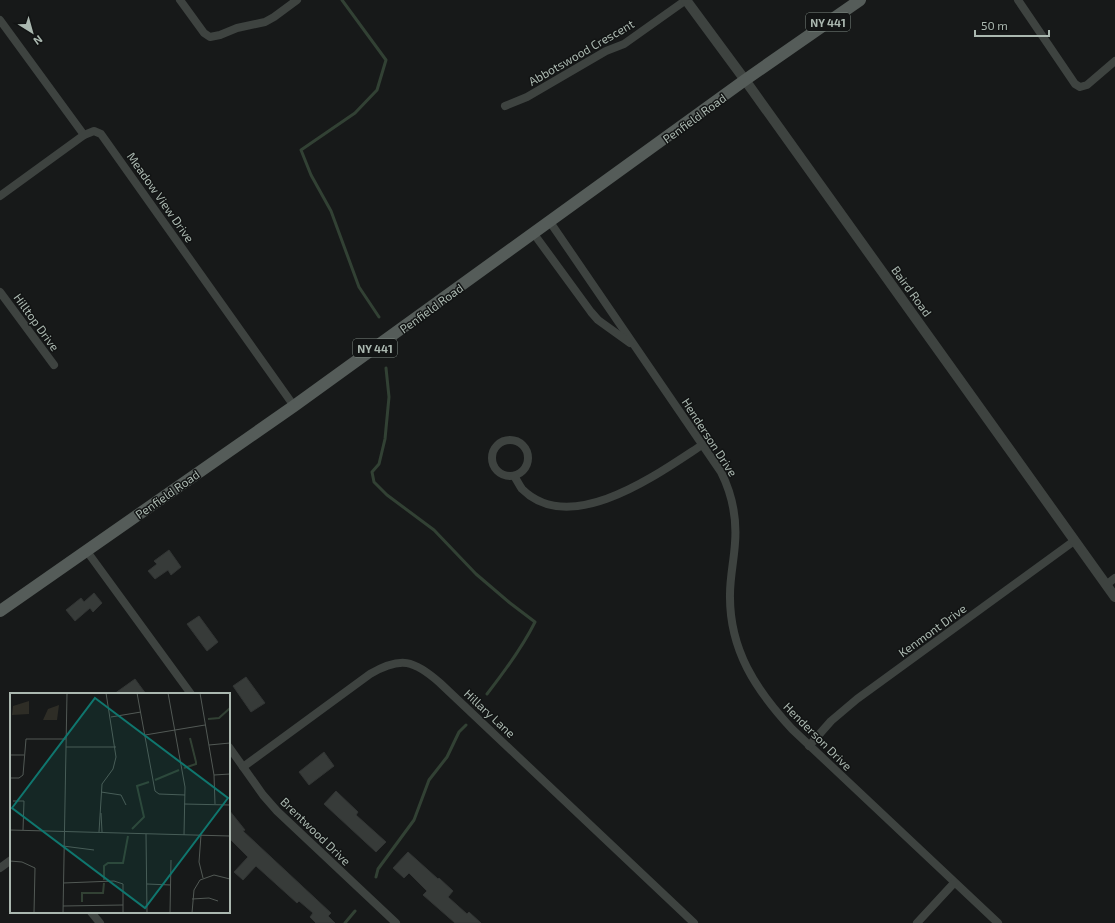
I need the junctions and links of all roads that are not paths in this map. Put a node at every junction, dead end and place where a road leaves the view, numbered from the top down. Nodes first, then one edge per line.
1 (180, 0) edge
2 (297, 0) edge
3 (686, 0) edge
4 (860, 0) edge
5 (1018, 0) edge
6 (0, 20) edge
7 (1115, 61) edge
8 (745, 80) junction
9 (505, 106) dead end
10 (84, 135) junction
11 (0, 196) edge
12 (550, 222) junction
13 (534, 234) junction
14 (0, 292) edge
15 (635, 347) junction
16 (54, 365) dead end
17 (294, 406) junction
18 (702, 445) junction
19 (514, 476) junction
20 (1074, 541) junction
21 (86, 550) junction
22 (1115, 578) edge
23 (1106, 585) junction
24 (1115, 597) edge
25 (0, 611) edge
26 (190, 693) edge
27 (809, 746) junction
28 (230, 748) edge
29 (243, 767) junction
30 (10, 861) edge
31 (0, 868) edge
32 (954, 883) junction
33 (92, 913) edge
34 (100, 923) edge
35 (396, 923) edge
36 (694, 923) edge
37 (917, 923) edge
38 (998, 923) edge

1 - 2 street
3 - 8 street, Baird Road
3 - 9 street, Abbotswood Crescent
4 - 8 main road, Penfield Road / NY 441
5 - 7 street
6 - 10 street
8 - 12 main road, Penfield Road / NY 441
8 - 20 street, Baird Road
10 - 11 street
10 - 17 street, Meadow View Drive
12 - 13 main road, Penfield Road / NY 441
12 - 15 street, Henderson Drive
13 - 15 street, Henderson Drive
13 - 17 main road, Penfield Road / NY 441
14 - 16 street, Hilltop Drive
15 - 18 street, Henderson Drive
17 - 21 main road, Penfield Road / NY 441
18 - 19 street
18 - 27 street, Henderson Drive
19 - 19 street
20 - 23 street, Baird Road
20 - 27 street, Kenmont Drive
21 - 25 main road, Penfield Road / NY 441
21 - 26 street
22 - 23 street
23 - 24 street, Baird Road
27 - 32 street, Henderson Drive
28 - 29 street, Brentwood Drive
29 - 35 street, Brentwood Drive
29 - 36 street, Hillary Lane
30 - 31 street
32 - 37 street
32 - 38 street, Henderson Drive
33 - 34 street

